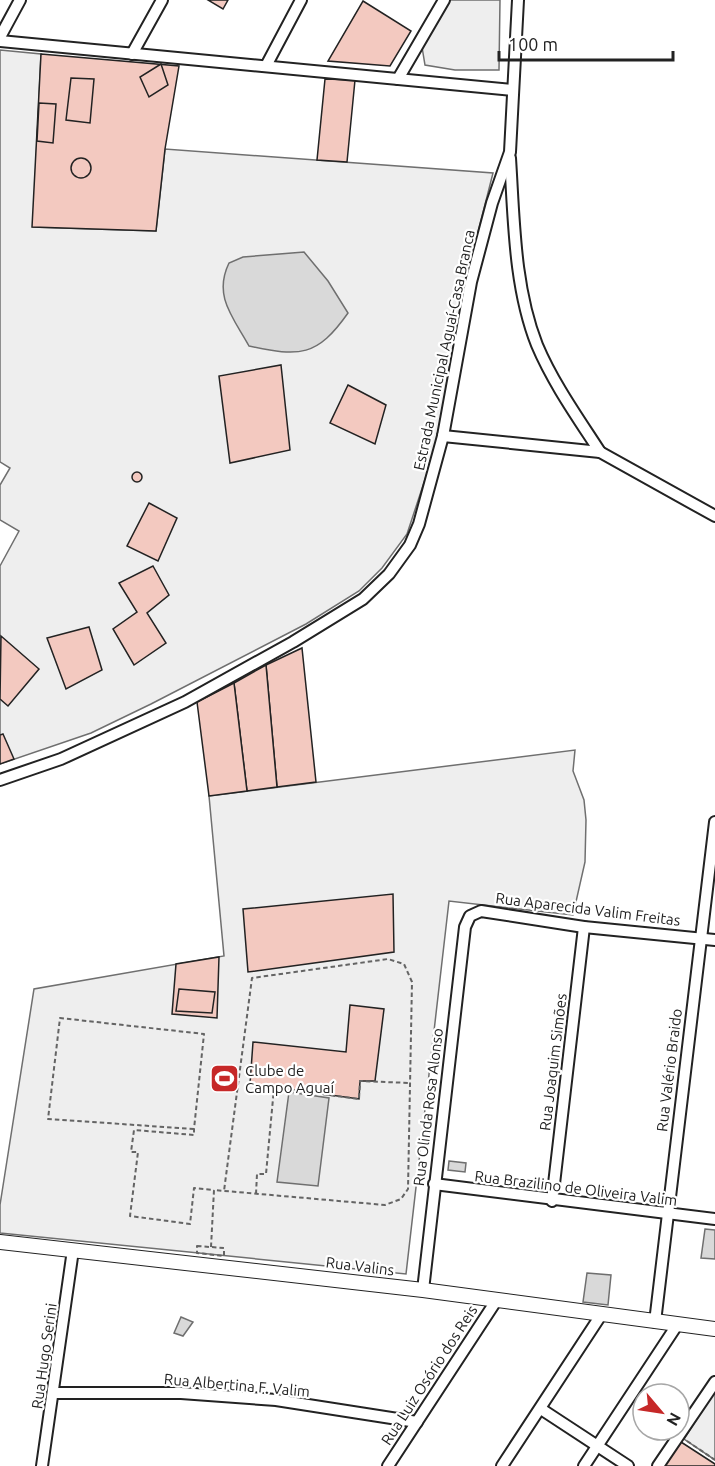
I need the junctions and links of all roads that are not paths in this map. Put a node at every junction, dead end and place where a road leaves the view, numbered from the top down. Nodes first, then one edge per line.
1 (20, 0) edge
2 (162, 0) edge
3 (301, 0) edge
4 (444, 0) edge
5 (518, 0) edge
6 (0, 39) edge
7 (132, 54) junction
8 (266, 66) junction
9 (398, 79) junction
10 (513, 90) junction
11 (510, 152) junction
12 (443, 436) junction
13 (600, 452) junction
14 (715, 516) edge
15 (0, 780) edge
16 (715, 822) edge
17 (465, 927) joint
18 (584, 927) junction
19 (699, 938) junction
20 (715, 940) edge
21 (434, 1184) junction
22 (552, 1200) junction
23 (667, 1215) junction
24 (715, 1219) edge
25 (0, 1242) edge
26 (73, 1250) junction
27 (423, 1290) junction
28 (496, 1301) junction
29 (601, 1315) junction
30 (655, 1322) junction
31 (677, 1325) junction
32 (715, 1329) edge
33 (715, 1382) edge
34 (55, 1393) junction
35 (541, 1409) junction
36 (417, 1422) junction
37 (598, 1446) junction
38 (42, 1466) edge
39 (388, 1466) edge
40 (502, 1466) edge
41 (584, 1466) edge
42 (628, 1466) edge
43 (658, 1466) edge

1 - 6 street
2 - 7 street
3 - 8 street
4 - 9 street
5 - 10 street, Estrada Municipal Aguaí-Casa Branca
6 - 7 street
7 - 8 street
8 - 9 street
9 - 10 street
10 - 11 street, Estrada Municipal Aguaí-Casa Branca
11 - 12 street, Estrada Municipal Aguaí-Casa Branca
11 - 13 street
12 - 13 street
12 - 15 street, Estrada Municipal Aguaí-Casa Branca
13 - 14 street
16 - 19 street, Rua Valério Braido
17 - 18 street, Rua Aparecida Valim Freitas
17 - 21 street, Rua Olinda Rosa Alonso
18 - 19 street, Rua Aparecida Valim Freitas
18 - 22 street, Rua Joaquim Simões
19 - 20 street, Rua Aparecida Valim Freitas
19 - 23 street, Rua Valério Braido
21 - 22 street, Rua Brazilino de Oliveira Valim
21 - 27 street, Rua Olinda Rosa Alonso
22 - 23 street, Rua Brazilino de Oliveira Valim
23 - 24 street, Rua Brazilino de Oliveira Valim
23 - 30 street, Rua Valério Braido
25 - 26 street, Rua Valins
26 - 27 street, Rua Valins
26 - 34 street, Rua Hugo Serini
27 - 28 street, Rua Valins
28 - 29 street, Rua Valins
28 - 36 street, Rua Luiz Osório dos Reis
29 - 30 street, Rua Valins
29 - 35 street
30 - 31 street, Rua Valins
31 - 32 street, Rua Valins
31 - 37 street
33 - 43 street
34 - 36 street, Rua Albertina F. Valim
34 - 38 street, Rua Hugo Serini
35 - 37 street
35 - 40 street
36 - 39 street, Rua Luiz Osório dos Reis
37 - 41 street
37 - 42 street

